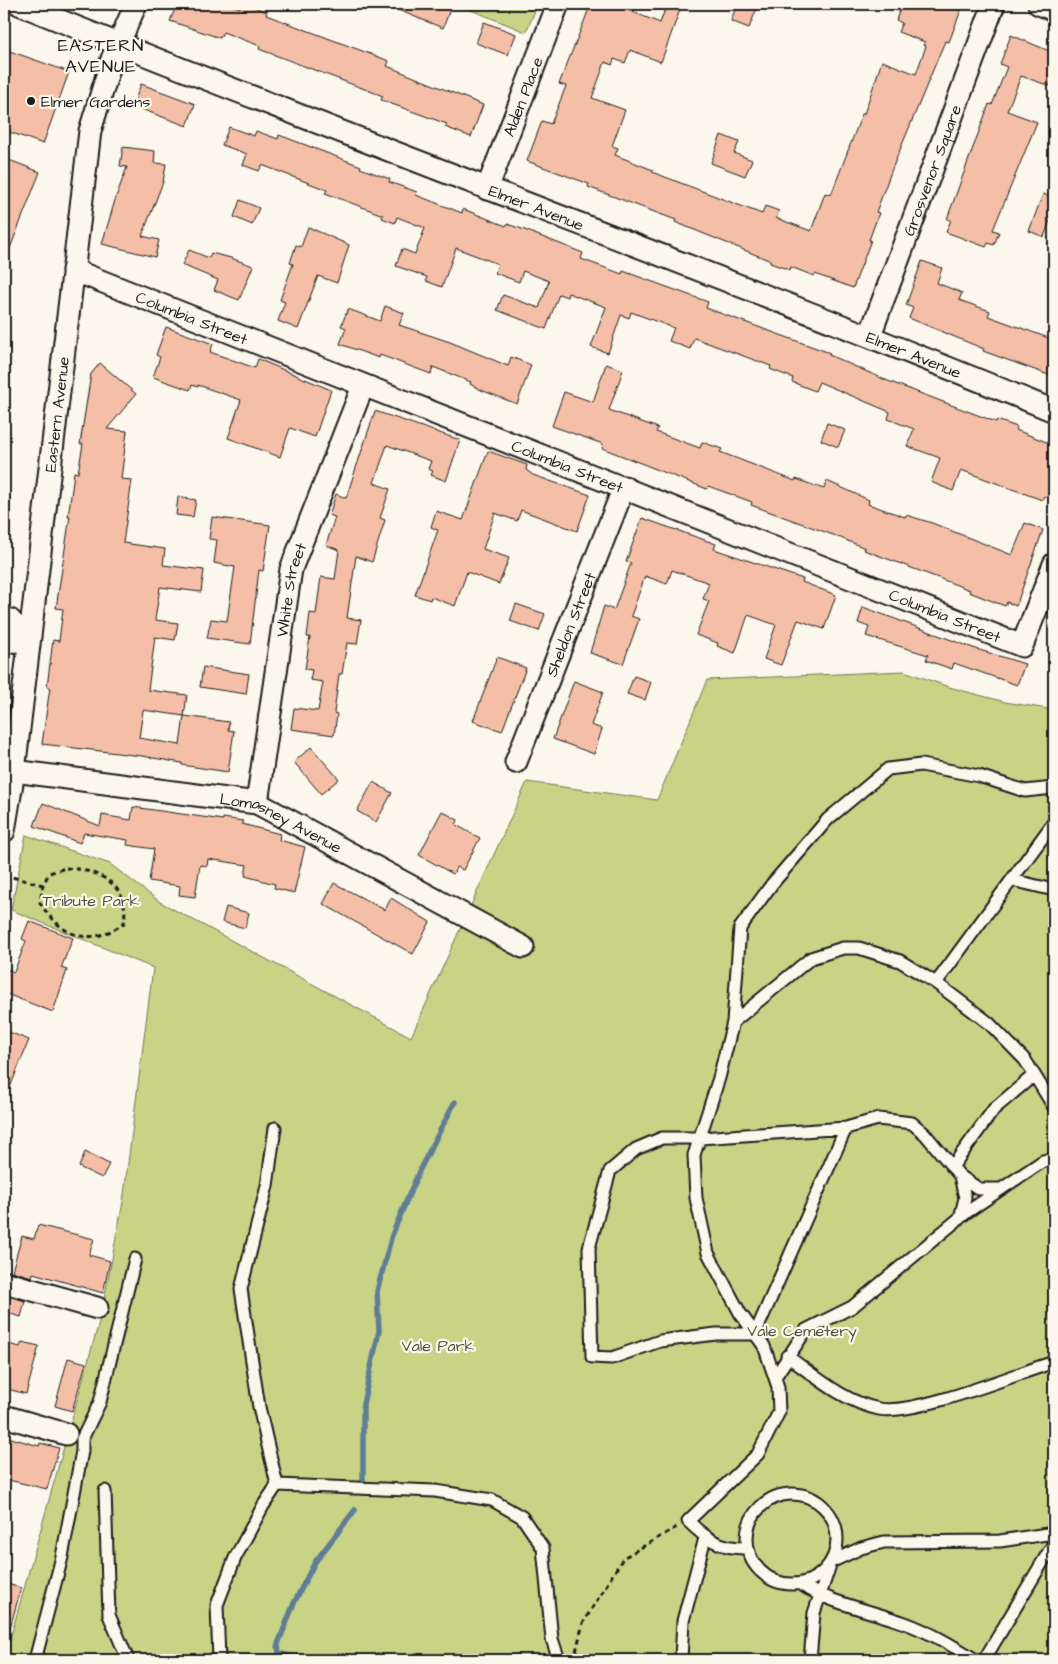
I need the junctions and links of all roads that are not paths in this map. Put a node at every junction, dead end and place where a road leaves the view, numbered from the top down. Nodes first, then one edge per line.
1 (19, 4) edge
2 (136, 4) edge
3 (558, 4) edge
4 (994, 4) edge
5 (1039, 4) edge
6 (1054, 10) edge
7 (118, 45) junction
8 (487, 189) junction
9 (73, 270) junction
10 (870, 335) junction
11 (363, 386) junction
12 (1054, 411) edge
13 (624, 486) junction
14 (1054, 564) edge
15 (4, 618) edge
16 (29, 640) junction
17 (4, 642) edge
18 (516, 762) dead end
19 (14, 771) junction
20 (1054, 788) edge
21 (257, 803) junction
22 (1054, 822) edge
23 (4, 831) edge
24 (1012, 880) junction
25 (1054, 890) edge
26 (522, 947) dead end
27 (936, 983) junction
28 (733, 1022) junction
29 (1034, 1075) junction
30 (1054, 1107) edge
31 (275, 1128) dead end
32 (846, 1128) junction
33 (700, 1138) junction
34 (1054, 1159) edge
35 (952, 1167) junction
36 (960, 1176) junction
37 (1001, 1189) junction
38 (960, 1218) junction
39 (135, 1259) dead end
40 (4, 1282) edge
41 (97, 1308) dead end
42 (755, 1334) junction
43 (787, 1356) junction
44 (1054, 1362) edge
45 (774, 1376) junction
46 (4, 1416) edge
47 (66, 1434) dead end
48 (277, 1485) junction
49 (105, 1491) dead end
50 (1054, 1533) edge
51 (704, 1538) junction
52 (1054, 1543) edge
53 (748, 1548) junction
54 (831, 1562) junction
55 (800, 1584) junction
56 (820, 1597) junction
57 (1054, 1657) edge
58 (34, 1660) edge
59 (128, 1660) edge
60 (219, 1660) edge
61 (559, 1660) edge
62 (681, 1660) edge
63 (810, 1660) edge
64 (976, 1660) edge
65 (984, 1660) edge
66 (1052, 1660) edge

1 - 7 street, Elmer Avenue
2 - 7 street, Eastern Avenue
3 - 8 street, Alden Place
4 - 10 street, Grosvenor Square
5 - 6 street
7 - 8 street, Elmer Avenue
7 - 9 street, Eastern Avenue
8 - 10 street, Elmer Avenue
9 - 11 street, Columbia Street
9 - 16 street, Eastern Avenue
10 - 12 street, Elmer Avenue
11 - 13 street, Columbia Street
11 - 21 street, White Street
13 - 14 street, Columbia Street
13 - 18 street, Sheldon Street
15 - 16 street
16 - 17 street
16 - 19 street, Eastern Avenue
19 - 21 street, Lomasney Avenue
19 - 23 street, Eastern Avenue
20 - 28 lane
21 - 26 street, Lomasney Avenue
22 - 24 lane
24 - 25 lane
24 - 27 lane
27 - 28 lane
27 - 29 lane
28 - 33 lane
29 - 30 lane
29 - 35 lane
31 - 48 lane
32 - 33 lane
32 - 35 lane
32 - 42 lane
33 - 42 lane
33 - 42 lane
34 - 37 lane
35 - 36 lane
36 - 37 lane
36 - 38 lane
37 - 38 lane
38 - 43 lane
39 - 58 lane
40 - 41 street
42 - 45 lane
43 - 44 lane
43 - 45 lane
45 - 51 lane
46 - 47 street
48 - 60 lane
48 - 61 lane
49 - 59 lane
50 - 54 lane
51 - 53 lane
51 - 62 lane
52 - 65 lane
53 - 54 lane
53 - 55 lane
54 - 55 lane
54 - 56 lane
55 - 56 lane
56 - 63 lane
56 - 64 lane
57 - 66 lane

